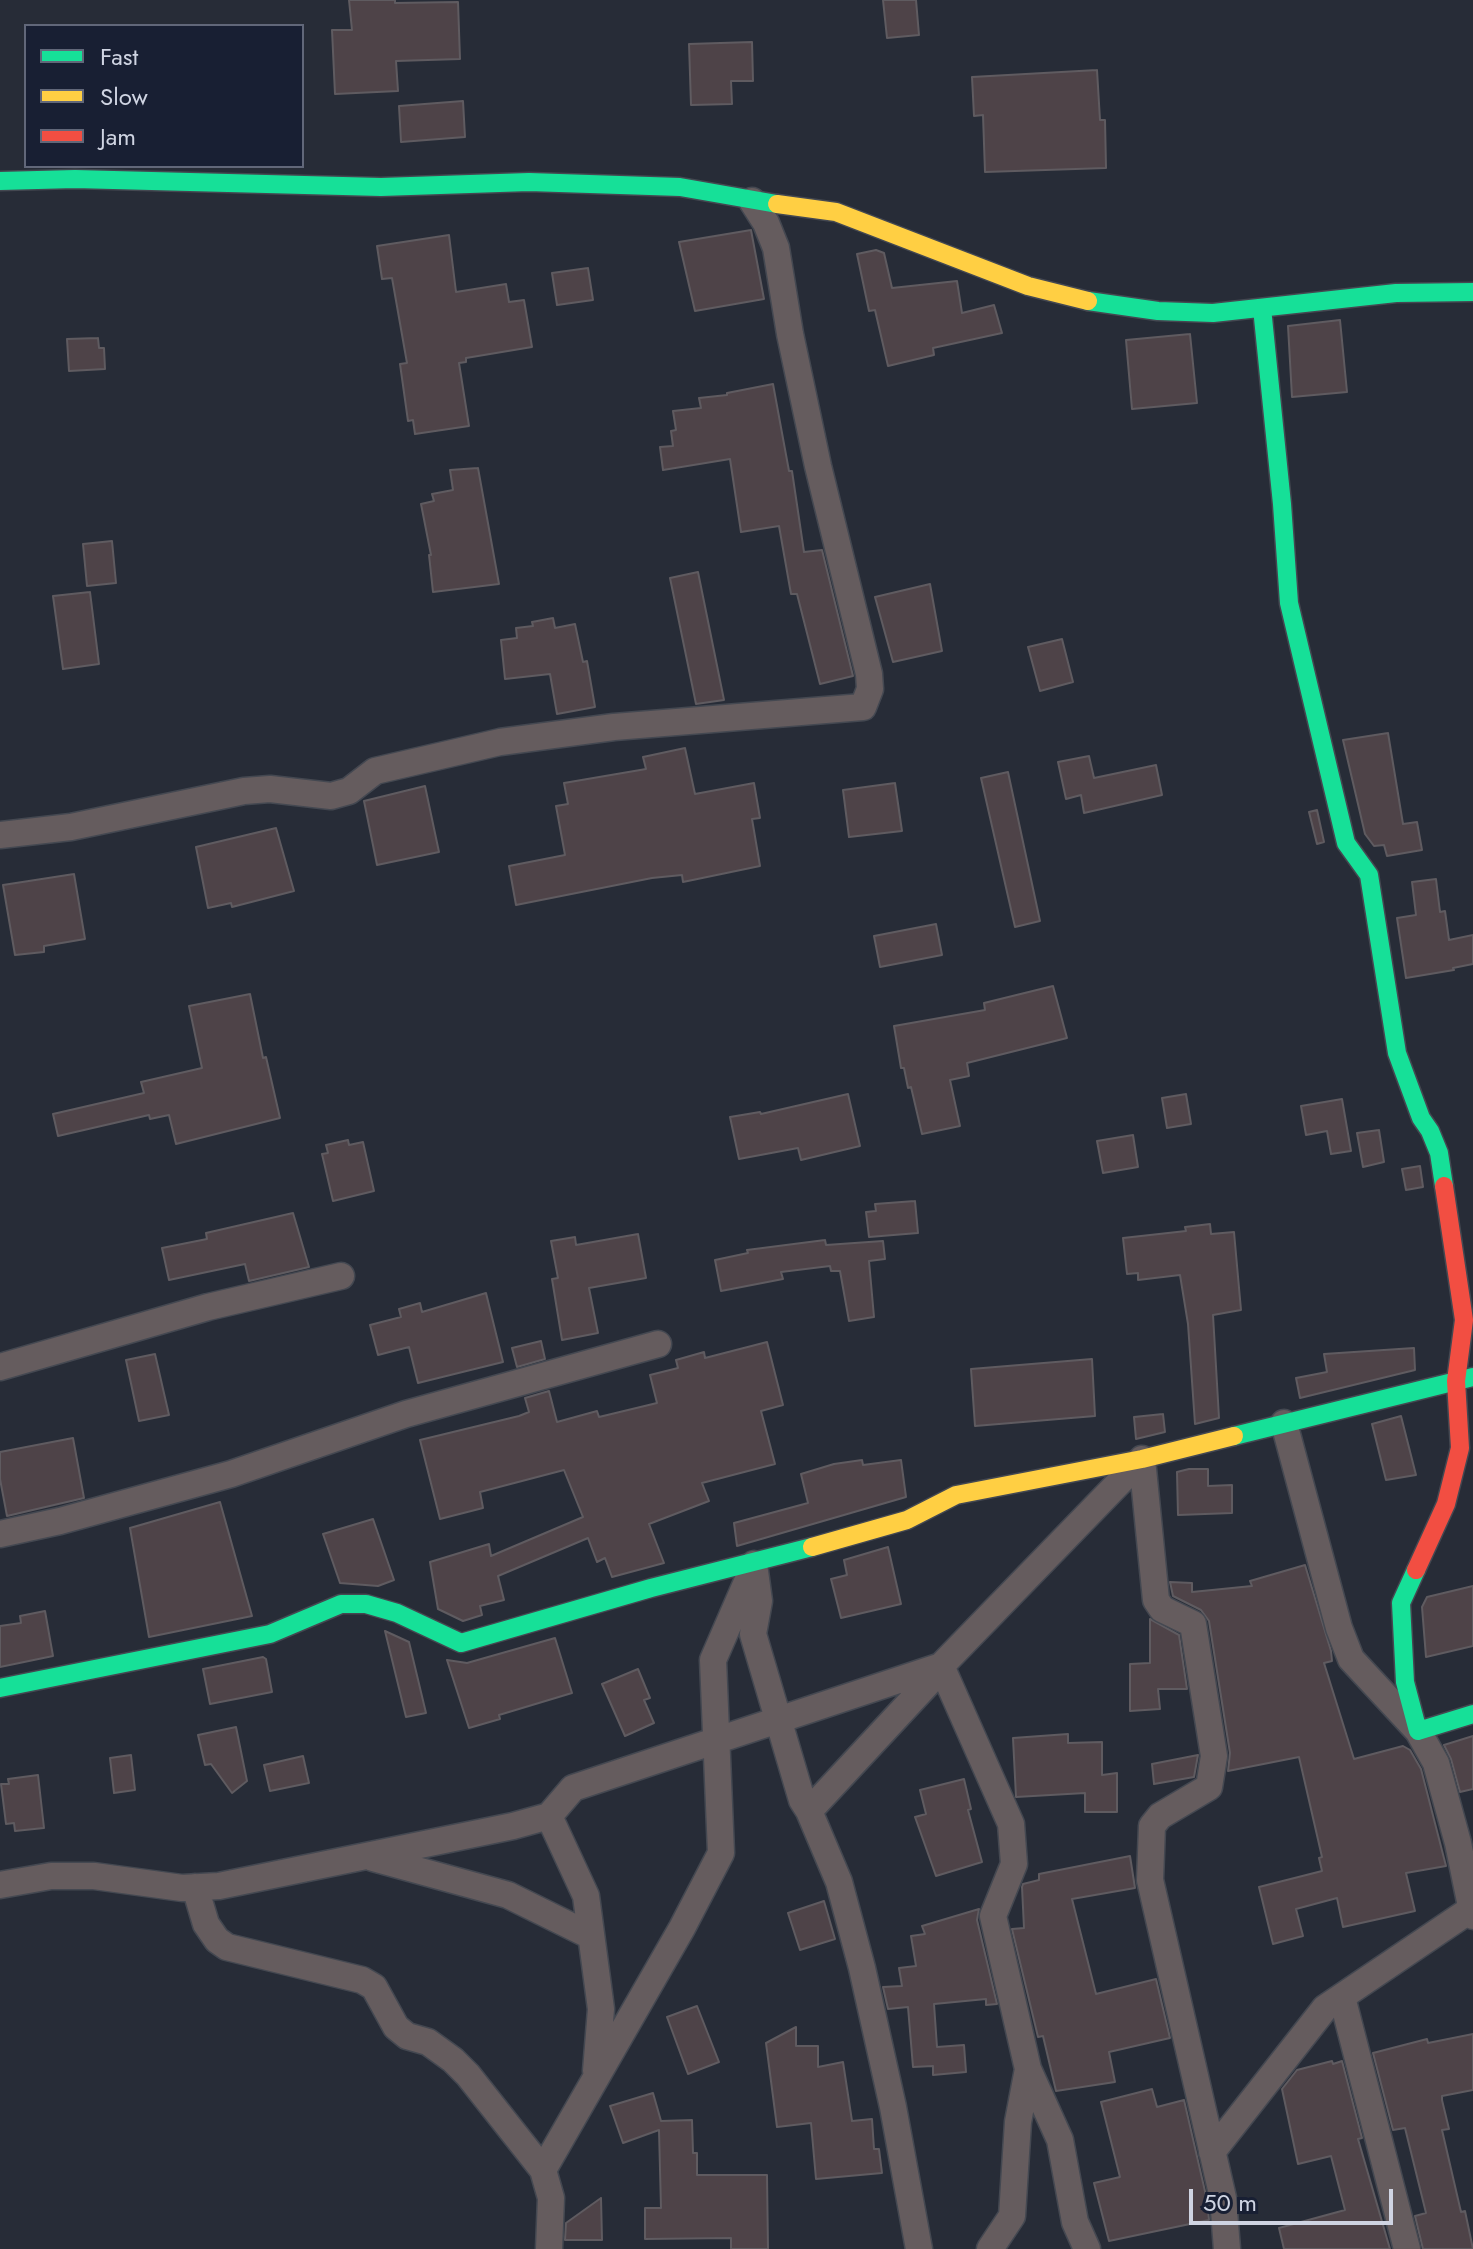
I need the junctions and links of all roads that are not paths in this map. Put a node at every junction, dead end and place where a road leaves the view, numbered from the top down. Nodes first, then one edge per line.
1 (0, 181) edge
2 (752, 201) junction
3 (1473, 292) edge
4 (1262, 308) junction
5 (0, 835) edge
6 (341, 1276) dead end
7 (658, 1344) dead end
8 (0, 1367) edge
9 (1465, 1379) edge
10 (1284, 1423) junction
11 (1142, 1459) junction
12 (0, 1534) edge
13 (754, 1564) junction
14 (0, 1688) edge
15 (1473, 1714) edge
16 (780, 1719) junction
17 (1418, 1731) junction
18 (716, 1741) junction
19 (809, 1811) junction
20 (549, 1816) junction
21 (366, 1856) junction
22 (0, 1885) edge
23 (195, 1887) junction
24 (1472, 1913) edge
25 (591, 1936) junction
26 (1342, 1997) junction
27 (1028, 2069) junction
28 (596, 2078) junction
29 (1212, 2152) junction
30 (543, 2170) junction
31 (1228, 2245) edge
32 (549, 2249) edge
33 (919, 2249) edge
34 (990, 2249) edge
35 (1087, 2249) edge
36 (1407, 2249) edge

1 - 2 street
2 - 4 street
2 - 5 street
3 - 4 street
4 - 9 street
6 - 8 street
7 - 12 street
9 - 10 street
9 - 17 street
10 - 11 street
10 - 17 street
11 - 13 street
11 - 16 street
11 - 29 street
13 - 14 street
13 - 16 street
13 - 18 street
15 - 17 street
16 - 18 street
16 - 19 street
17 - 24 street
18 - 20 street
18 - 28 street
19 - 27 street
19 - 33 street
20 - 21 street
20 - 25 street
21 - 23 street
21 - 25 street
22 - 23 street
23 - 30 street
24 - 26 street
25 - 28 street
26 - 29 street
26 - 36 street
27 - 34 street
27 - 35 street
28 - 30 street
29 - 31 street
30 - 32 street

